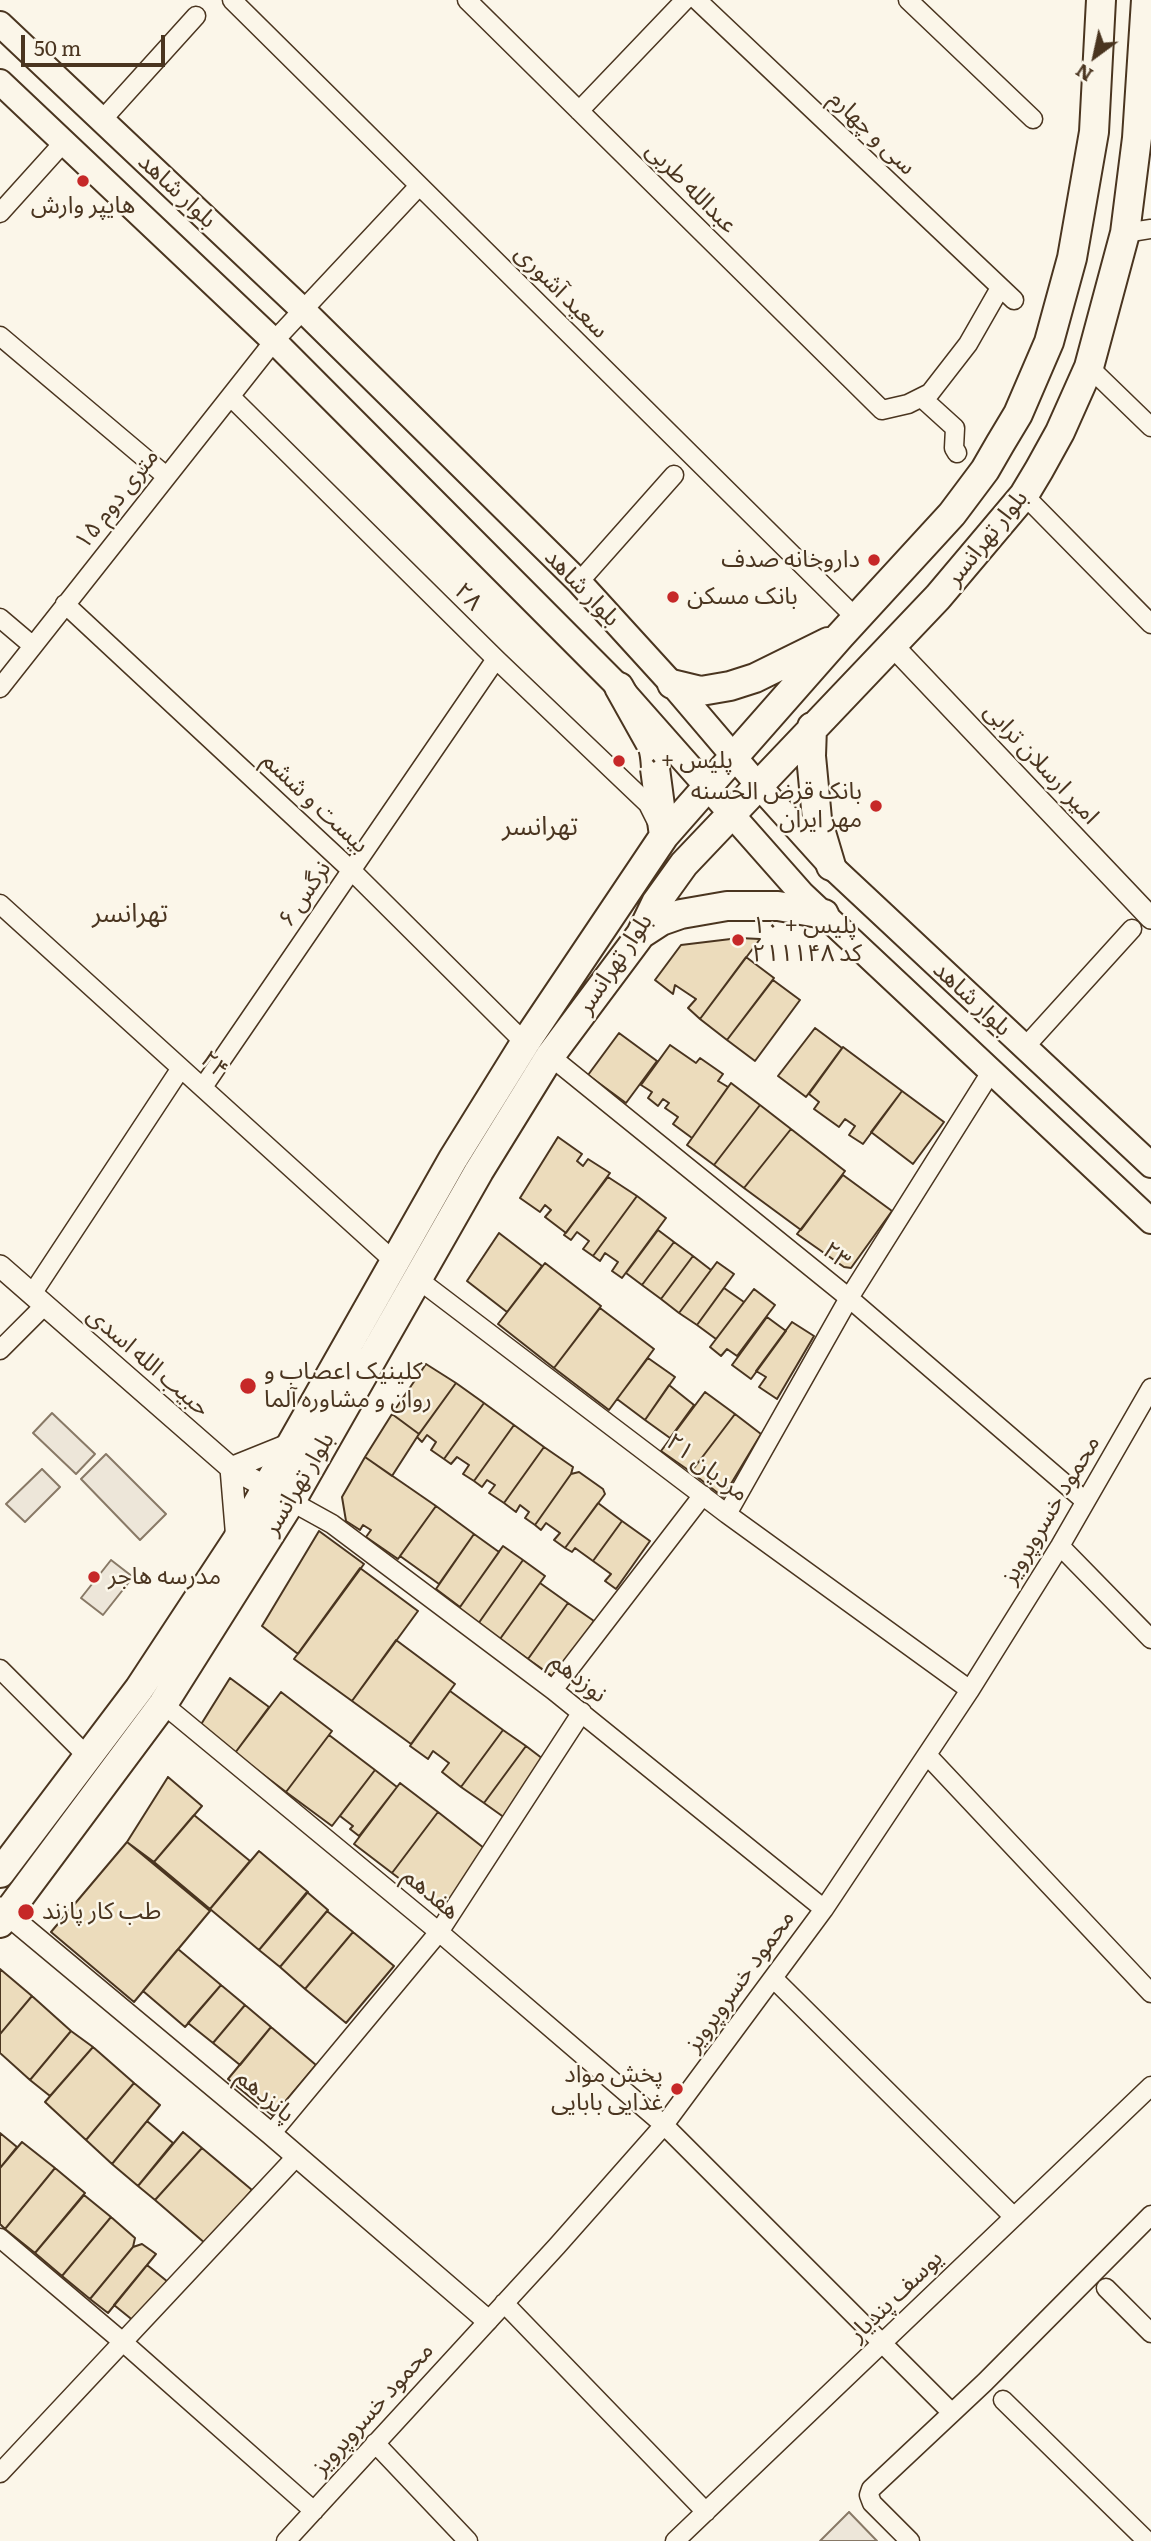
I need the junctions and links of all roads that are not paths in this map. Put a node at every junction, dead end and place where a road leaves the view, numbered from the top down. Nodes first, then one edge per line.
1 (232, 0) edge
2 (467, 0) edge
3 (685, 0) edge
4 (697, 0) edge
5 (908, 0) edge
6 (1101, 0) edge
7 (1146, 0) edge
8 (196, 16) dead end
9 (0, 24) edge
10 (0, 82) edge
11 (579, 111) junction
12 (1033, 119) dead end
13 (102, 120) junction
14 (64, 142) junction
15 (419, 186) junction
16 (0, 213) edge
17 (1138, 231) edge
18 (1000, 288) junction
19 (1014, 300) dead end
20 (303, 310) junction
21 (0, 336) edge
22 (274, 341) junction
23 (1089, 367) junction
24 (230, 397) junction
25 (923, 399) junction
26 (1151, 428) edge
27 (957, 453) dead end
28 (674, 475) dead end
29 (166, 476) junction
30 (1024, 495) junction
31 (579, 583) junction
32 (65, 604) junction
33 (0, 618) edge
34 (1151, 624) edge
35 (848, 627) junction
36 (892, 645) junction
37 (33, 646) junction
38 (496, 659) junction
39 (672, 684) junction
40 (619, 687) junction
41 (0, 688) edge
42 (812, 727) junction
43 (733, 755) junction
44 (707, 785) junction
45 (758, 785) junction
46 (731, 813) junction
47 (664, 836) junction
48 (831, 866) junction
49 (352, 870) junction
50 (802, 894) junction
51 (0, 904) edge
52 (824, 914) junction
53 (1145, 917) edge
54 (642, 934) junction
55 (525, 1043) junction
56 (1025, 1047) junction
57 (550, 1056) junction
58 (181, 1068) junction
59 (991, 1072) junction
60 (203, 1087) junction
61 (1151, 1165) edge
62 (1151, 1221) edge
63 (396, 1263) junction
64 (0, 1265) edge
65 (419, 1280) junction
66 (849, 1298) junction
67 (38, 1300) junction
68 (0, 1350) edge
69 (1151, 1388) edge
70 (231, 1468) junction
71 (287, 1475) junction
72 (703, 1495) junction
73 (1086, 1501) junction
74 (727, 1514) junction
75 (262, 1522) junction
76 (237, 1540) junction
77 (1059, 1546) junction
78 (1151, 1639) edge
79 (0, 1669) edge
80 (553, 1690) junction
81 (970, 1690) junction
82 (163, 1704) junction
83 (583, 1713) junction
84 (926, 1755) junction
85 (88, 1757) junction
86 (0, 1873) edge
87 (824, 1909) junction
88 (2, 1915) edge
89 (439, 1932) junction
90 (773, 1978) junction
91 (1151, 1993) edge
92 (1151, 2086) edge
93 (664, 2125) junction
94 (271, 2134) junction
95 (296, 2157) junction
96 (1151, 2215) edge
97 (1014, 2217) junction
98 (0, 2238) edge
99 (1106, 2288) dead end
100 (504, 2302) junction
101 (487, 2320) junction
102 (1151, 2333) edge
103 (883, 2342) junction
104 (124, 2343) junction
105 (1003, 2400) dead end
106 (952, 2413) junction
107 (375, 2443) junction
108 (0, 2473) edge
109 (314, 2511) junction
110 (706, 2512) junction
111 (286, 2541) edge
112 (468, 2541) edge
113 (675, 2541) edge
114 (910, 2541) edge
115 (1147, 2541) edge

1 - 15 street, سعید آشوری
2 - 11 street, عبدالله طربی
3 - 11 street
4 - 18 street, سی و چهارم
5 - 12 street
6 - 35 main road, بلوار تهرانسر
7 - 17 main road, بلوار تهرانسر
8 - 13 street
9 - 13 main road, بلوار شاهد
10 - 14 main road, بلوار شاهد
11 - 25 street, عبدالله طربی
13 - 20 main road, بلوار شاهد
14 - 16 street
14 - 22 main road, بلوار شاهد
15 - 20 street, ۱۵ متری دوم
15 - 35 street, سعید آشوری
17 - 23 main road, بلوار تهرانسر
18 - 19 street, سی و چهارم
18 - 25 street
20 - 22 street, ۱۵ متری دوم
20 - 31 main road, بلوار شاهد
21 - 29 street
22 - 24 street, ۱۵ متری دوم
22 - 40 main road, بلوار شاهد
23 - 26 street
23 - 30 main road, بلوار تهرانسر
24 - 29 street, ۱۵ متری دوم
24 - 38 street, ۲۸
25 - 27 street
28 - 31 street
29 - 32 street, ۱۵ متری دوم
30 - 34 street
30 - 36 main road, بلوار تهرانسر
31 - 39 main road, بلوار شاهد
32 - 37 street, ۱۵ متری دوم
32 - 49 street, بیست و ششم
33 - 37 street
35 - 39 main road
35 - 43 main road, بلوار تهرانسر
36 - 42 main road, بلوار تهرانسر
36 - 53 street, امیر ارسلان ترابی
37 - 41 street, ۱۵ متری دوم
38 - 47 street, ۲۸
38 - 49 street, نرگس ۶
39 - 43 main road, بلوار شاهد
40 - 44 main road, بلوار شاهد
40 - 47 main road
42 - 45 main road, بلوار تهرانسر
42 - 48 main road
43 - 44 main road, بلوار تهرانسر
43 - 45 main road, بلوار شاهد
44 - 46 main road, بلوار شاهد
44 - 47 main road, بلوار تهرانسر
45 - 46 main road, بلوار تهرانسر
45 - 48 main road, بلوار شاهد
46 - 50 main road, بلوار شاهد
46 - 54 main road, بلوار تهرانسر
47 - 55 main road, بلوار تهرانسر
48 - 50 main road
48 - 56 main road, بلوار شاهد
49 - 55 street, بیست و ششم
49 - 60 street, نرگس ۶
50 - 52 main road, بلوار شاهد
51 - 58 street, ۲۴
52 - 54 main road
52 - 59 main road, بلوار شاهد
53 - 56 street
54 - 57 main road, بلوار تهرانسر
55 - 63 main road, بلوار تهرانسر
56 - 61 main road, بلوار شاهد
57 - 65 main road, بلوار تهرانسر
57 - 66 street, ۲۳
58 - 60 street, ۲۴
58 - 67 street
59 - 62 main road, بلوار شاهد
59 - 66 street
60 - 63 street, ۲۴
63 - 71 main road, بلوار تهرانسر
64 - 67 street, حبیب الله اسدی
65 - 71 main road, بلوار تهرانسر
65 - 72 street, ۲۱ مردیان
66 - 73 street, ۲۳
66 - 74 street
67 - 68 street
67 - 70 street, حبیب الله اسدی
69 - 73 street, محمود خسروپرویز
70 - 71 street
70 - 71 street, حبیب الله اسدی
70 - 76 street
71 - 75 main road, بلوار تهرانسر
71 - 80 street, نوزدهم
72 - 74 street, ۲۱ مردیان
72 - 80 street
73 - 77 street, محمود خسروپرویز
74 - 81 street, ۲۱ مردیان
75 - 76 main road, بلوار تهرانسر
75 - 82 main road, بلوار تهرانسر
76 - 85 main road, بلوار تهرانسر
77 - 78 street
77 - 81 street, محمود خسروپرویز
79 - 85 street
80 - 83 street, نوزدهم
81 - 84 street, محمود خسروپرویز
82 - 88 main road, بلوار تهرانسر
82 - 89 street, هفدهم
83 - 87 street, نوزدهم
83 - 89 street
84 - 87 street, محمود خسروپرویز
84 - 91 street
85 - 86 main road, بلوار تهرانسر
87 - 90 street, محمود خسروپرویز
88 - 94 street, پانزدهم
89 - 93 street, هفدهم
89 - 94 street
90 - 93 street, محمود خسروپرویز
90 - 97 street
92 - 97 street, یوسف پندیار
93 - 100 street, محمود خسروپرویز
93 - 103 street, هفدهم
94 - 95 street, پانزدهم
95 - 101 street, پانزدهم
95 - 104 street
96 - 106 street
97 - 103 street, یوسف پندیار
98 - 104 street
99 - 102 street
100 - 101 street, محمود خسروپرویز
100 - 110 street
101 - 107 street, محمود خسروپرویز
103 - 106 street, هفدهم
103 - 110 street, یوسف پندیار
104 - 108 street
104 - 109 street
105 - 115 street
106 - 114 street
107 - 109 street, محمود خسروپرویز
107 - 112 street
109 - 111 street, محمود خسروپرویز
110 - 113 street, یوسف پندیار

